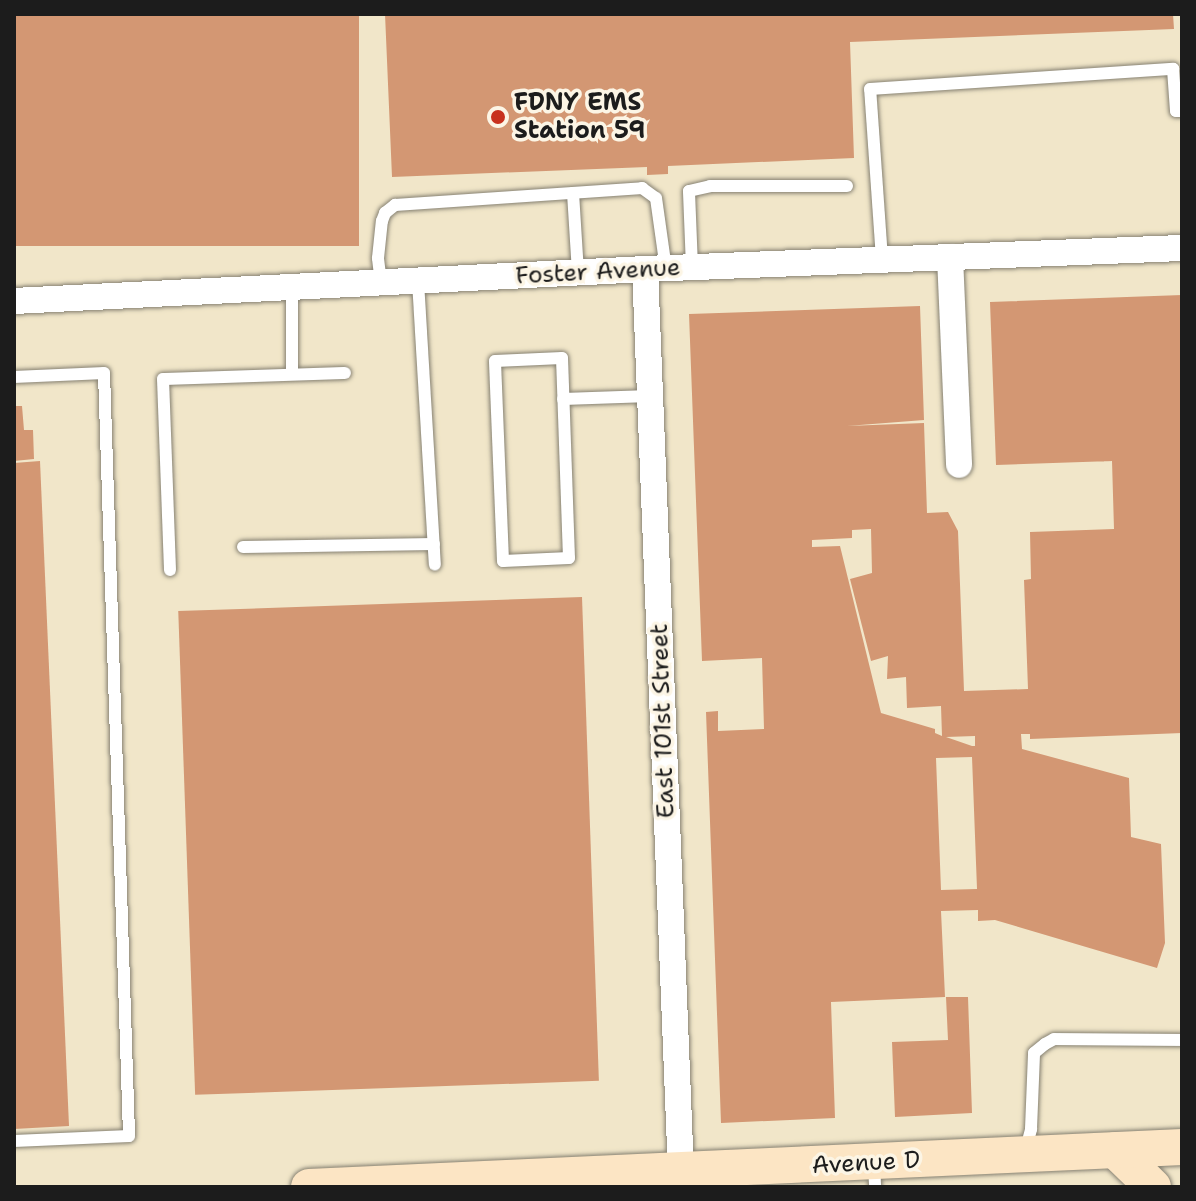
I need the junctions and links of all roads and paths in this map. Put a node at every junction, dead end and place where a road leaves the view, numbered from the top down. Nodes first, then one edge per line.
1 (1182, 111) edge
2 (847, 186) dead end
3 (573, 193) junction
4 (1182, 248) edge
5 (950, 257) junction
6 (882, 259) junction
7 (668, 269) junction
8 (578, 273) junction
9 (418, 281) junction
10 (381, 283) junction
11 (292, 287) junction
12 (14, 301) edge
13 (345, 373) dead end
14 (292, 374) junction
15 (14, 377) edge
16 (650, 396) junction
17 (563, 399) junction
18 (959, 465) dead end
19 (434, 544) junction
20 (243, 547) dead end
21 (435, 564) dead end
22 (170, 570) dead end
23 (1182, 1040) edge
24 (14, 1141) edge
25 (1182, 1147) edge
26 (1115, 1150) junction
27 (1024, 1155) junction
28 (681, 1172) junction
29 (874, 1175) edge
30 (309, 1187) edge
31 (1153, 1187) edge

1 - 6 lane
2 - 7 lane
3 - 7 lane
3 - 8 lane
3 - 10 lane
4 - 5 street, Foster Avenue
5 - 6 street, Foster Avenue
5 - 18 street
6 - 7 street, Foster Avenue
7 - 8 street, Foster Avenue
7 - 16 street, East 101st Street
8 - 9 street, Foster Avenue
9 - 10 street, Foster Avenue
9 - 19 lane
10 - 11 street, Foster Avenue
11 - 12 street, Foster Avenue
11 - 14 lane
13 - 14 lane
14 - 22 lane
15 - 24 lane
16 - 17 lane
16 - 28 street, East 101st Street
17 - 17 lane
19 - 20 lane
19 - 21 lane
23 - 27 lane
25 - 26 main road, Avenue D
26 - 27 main road, Avenue D
26 - 31 main road
27 - 29 main road, Avenue D
28 - 29 main road, Avenue D
28 - 30 main road, Avenue D

